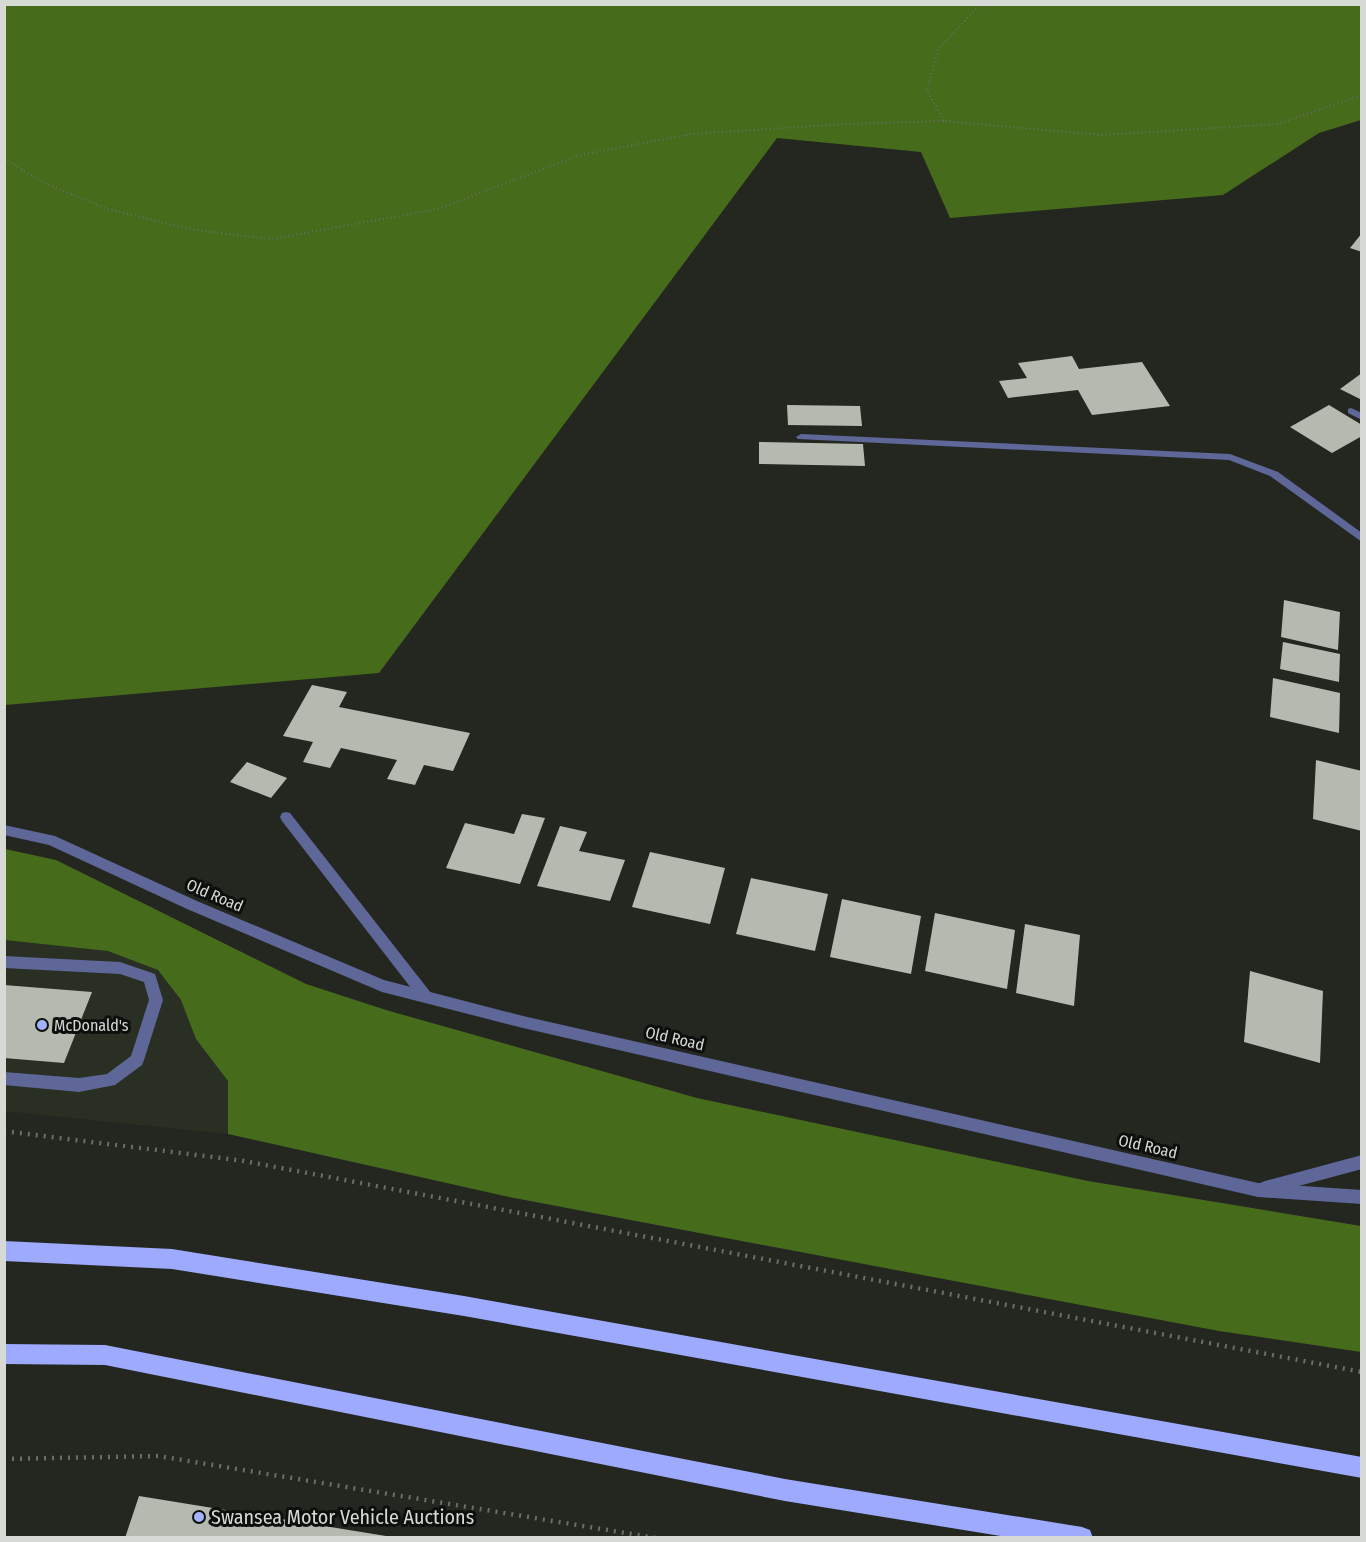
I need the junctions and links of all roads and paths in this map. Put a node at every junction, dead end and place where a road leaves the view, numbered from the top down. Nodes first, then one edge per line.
1 (981, 4) edge
2 (1362, 95) edge
3 (944, 121) junction
4 (4, 158) edge
5 (1351, 411) dead end
6 (1362, 417) edge
7 (801, 437) dead end
8 (1362, 539) edge
9 (286, 817) dead end
10 (4, 830) edge
11 (4, 962) edge
12 (426, 997) junction
13 (4, 1078) edge
14 (4, 1131) edge
15 (1362, 1162) edge
16 (1258, 1190) junction
17 (1362, 1197) edge
18 (4, 1251) edge
19 (4, 1354) edge
20 (1362, 1372) edge
21 (4, 1459) edge
22 (1362, 1468) edge
23 (656, 1538) edge
24 (1082, 1538) edge

1 - 3 path
2 - 3 path
3 - 4 path
5 - 6 street
7 - 8 street
9 - 12 street
10 - 12 street, Old Road
11 - 13 street
12 - 16 street, Old Road
14 - 20 path
15 - 16 street
16 - 17 street, Old Road
18 - 22 main road
19 - 24 main road
21 - 23 path

